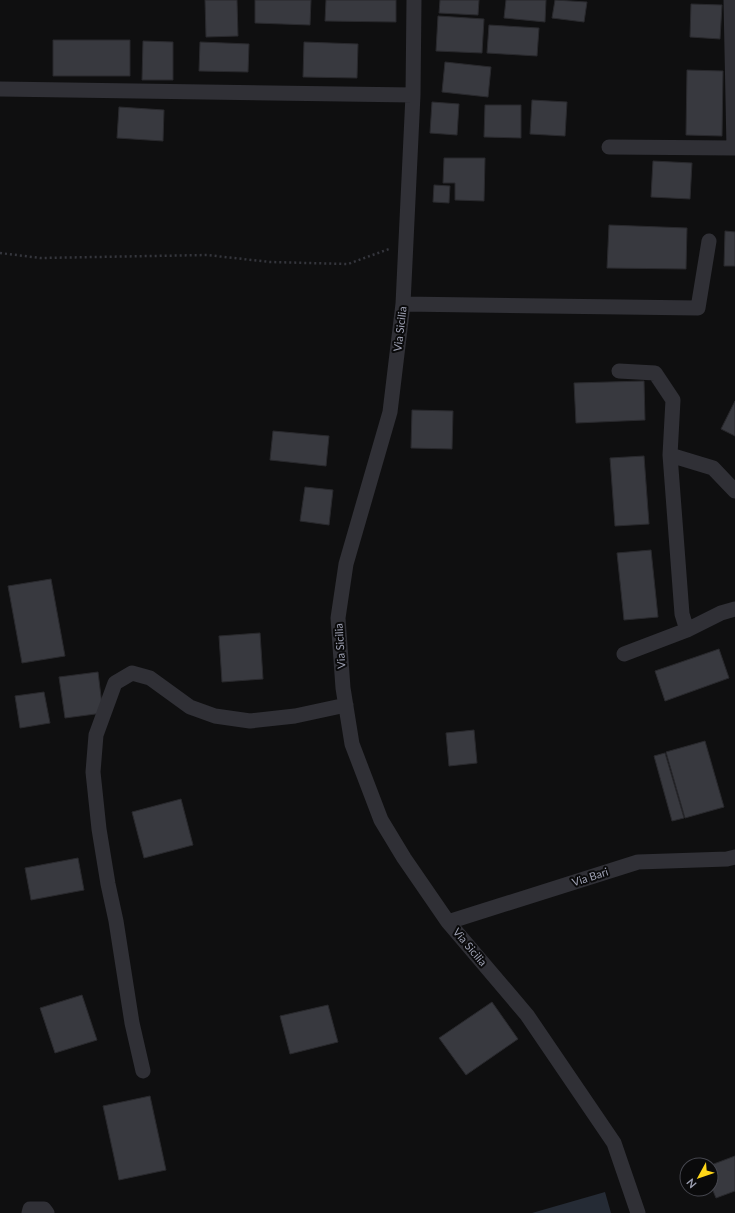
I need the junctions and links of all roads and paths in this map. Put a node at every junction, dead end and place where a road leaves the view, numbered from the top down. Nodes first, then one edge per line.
1 (414, 0) edge
2 (731, 0) edge
3 (0, 89) edge
4 (413, 95) junction
5 (608, 147) dead end
6 (734, 148) edge
7 (709, 240) dead end
8 (406, 242) junction
9 (0, 254) edge
10 (403, 304) junction
11 (619, 371) dead end
12 (670, 455) junction
13 (735, 491) edge
14 (735, 609) edge
15 (687, 630) junction
16 (624, 654) dead end
17 (346, 705) junction
18 (735, 857) edge
19 (448, 922) junction
20 (143, 1071) dead end
21 (29, 1213) edge
22 (47, 1213) edge
23 (638, 1213) edge

1 - 4 street, Via Sicilia
2 - 6 street
3 - 4 street
4 - 8 street, Via Sicilia
5 - 6 street
7 - 10 street
8 - 9 path
8 - 10 street, Via Sicilia
10 - 17 street, Via Sicilia
11 - 12 street
12 - 13 street
12 - 15 street
14 - 15 street
15 - 16 street
17 - 19 street, Via Sicilia
17 - 20 street
18 - 19 street, Via Bari
19 - 23 street, Via Sicilia
21 - 22 street

